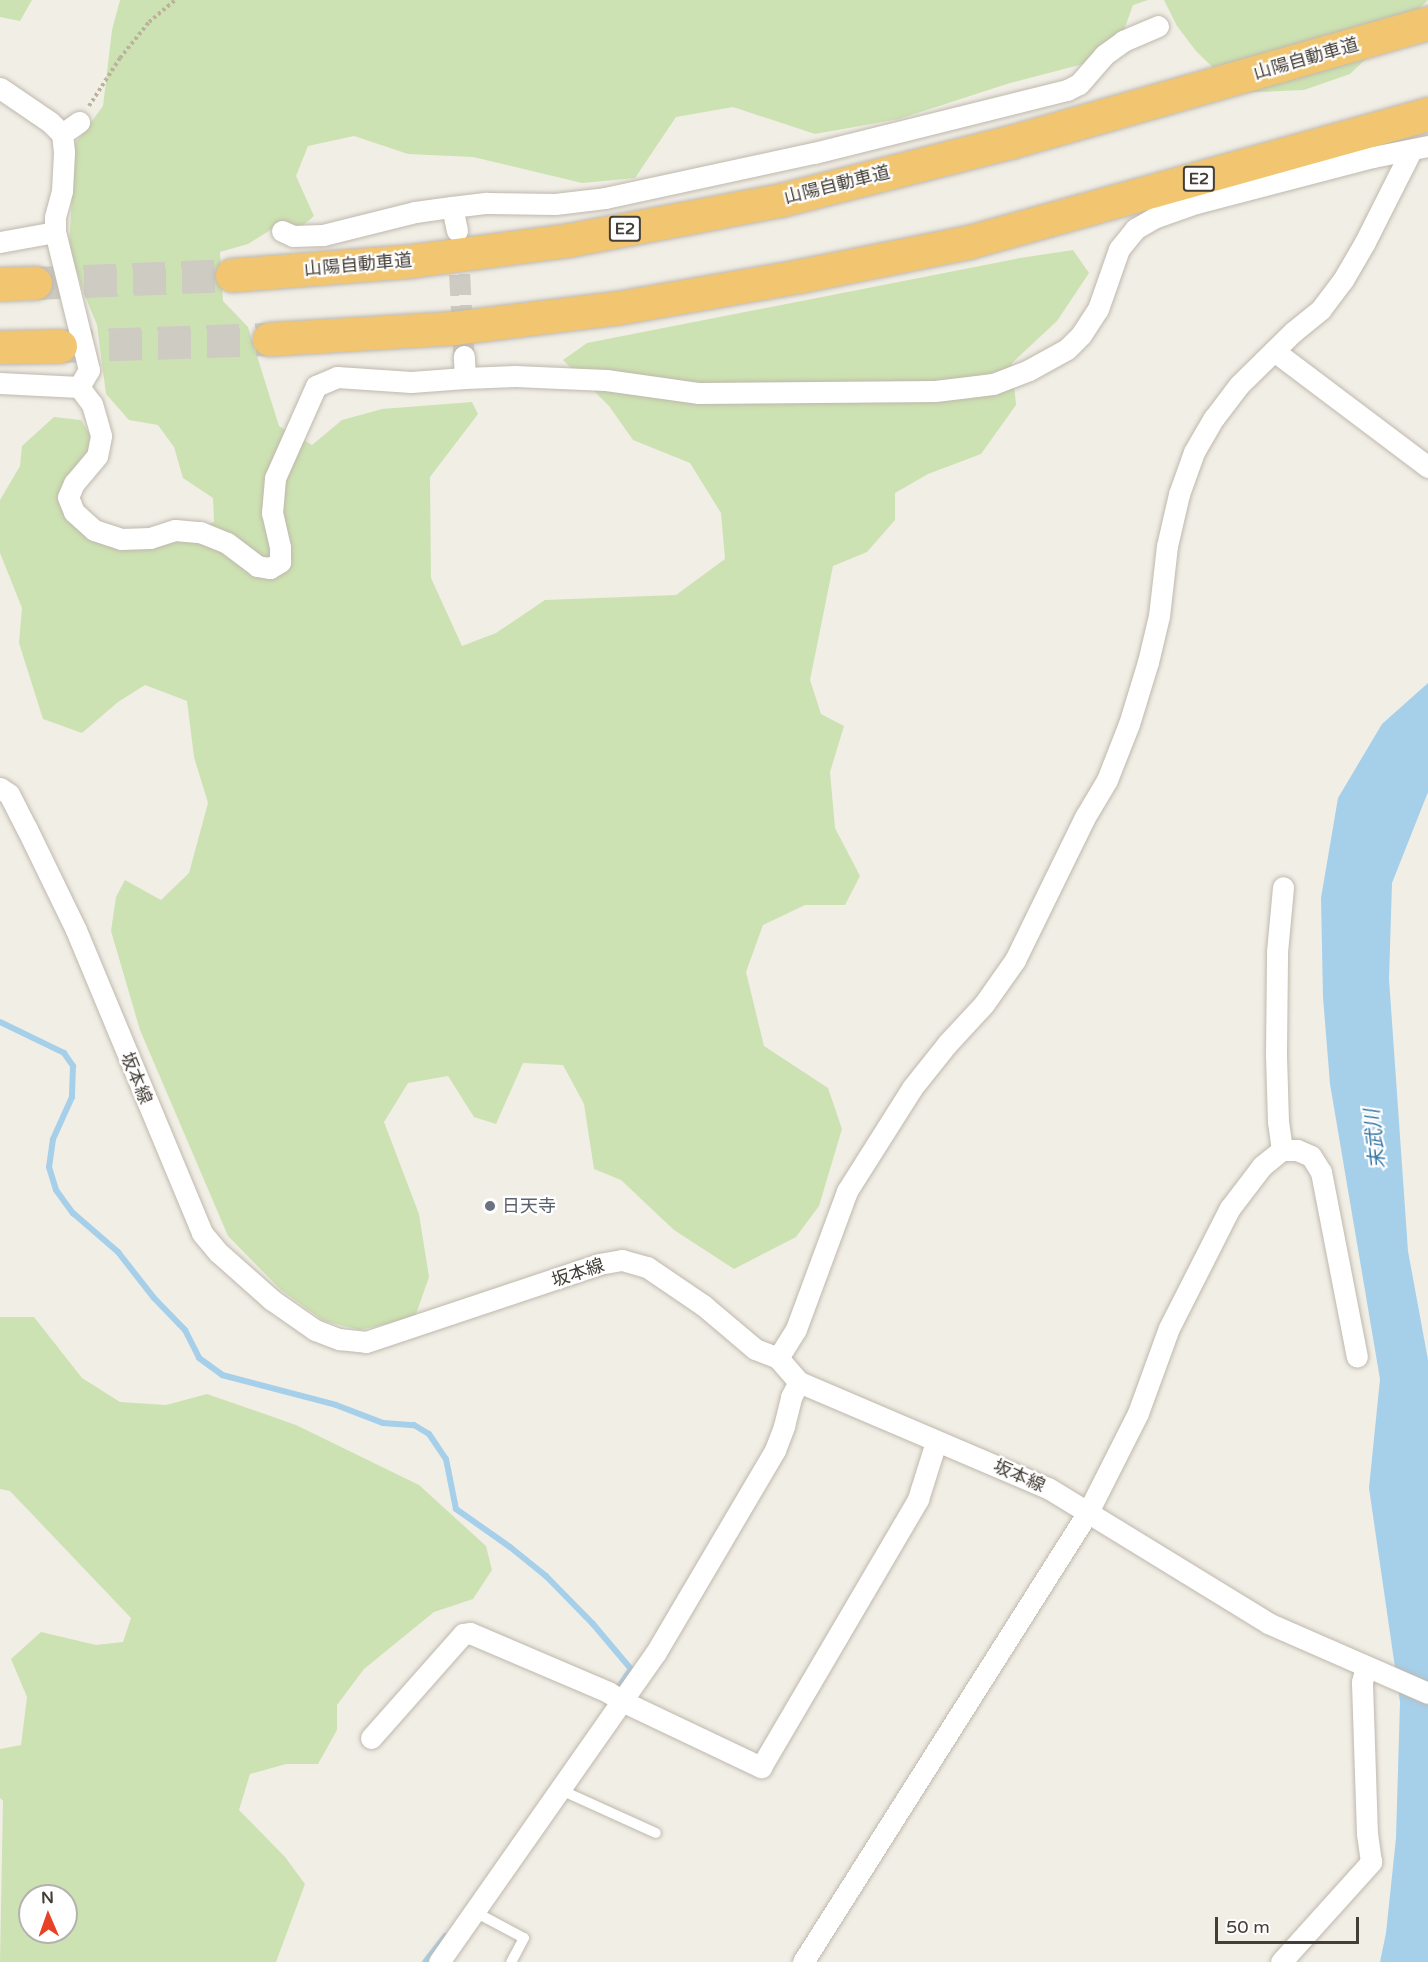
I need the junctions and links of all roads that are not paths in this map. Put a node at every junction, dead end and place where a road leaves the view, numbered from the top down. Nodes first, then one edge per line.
1 (1428, 23) edge
2 (1158, 26) dead end
3 (0, 88) edge
4 (1428, 114) edge
5 (1419, 149) edge
6 (452, 207) junction
7 (457, 230) tunnel mouth
8 (282, 231) dead end
9 (55, 232) junction
10 (0, 242) edge
11 (232, 275) tunnel mouth
12 (35, 283) tunnel mouth
13 (0, 284) edge
14 (269, 339) tunnel mouth
15 (60, 346) tunnel mouth
16 (0, 347) edge
17 (1274, 351) junction
18 (464, 356) tunnel mouth
19 (465, 378) junction
20 (0, 383) edge
21 (79, 387) junction
22 (1428, 467) edge
23 (0, 788) edge
24 (1283, 887) dead end
25 (1282, 1150) junction
26 (1357, 1357) dead end
27 (778, 1358) junction
28 (799, 1382) junction
29 (936, 1442) junction
30 (1088, 1512) junction
31 (1373, 1669) junction
32 (1428, 1693) edge
33 (617, 1697) junction
34 (370, 1738) dead end
35 (561, 1790) junction
36 (656, 1833) dead end
37 (475, 1912) junction
38 (439, 1962) edge
39 (511, 1962) edge
40 (803, 1962) edge
41 (1281, 1962) edge

1 - 11 highway, 山陽自動車道 / E2
2 - 6 street
3 - 9 street
4 - 14 highway, E2
5 - 17 street
5 - 19 street
6 - 7 street
6 - 8 street
9 - 10 street
9 - 21 street
12 - 13 highway
15 - 16 highway
17 - 22 street
17 - 27 street
18 - 19 street
19 - 21 street
20 - 21 street
23 - 27 street, 坂本線
24 - 25 street
25 - 26 street
25 - 30 street
27 - 28 street, 坂本線
28 - 29 street, 坂本線
28 - 33 street
29 - 30 street, 坂本線
29 - 33 street
30 - 31 street, 坂本線
30 - 40 street
31 - 32 street, 坂本線
31 - 41 street
33 - 34 street
33 - 35 street
35 - 36 lane
35 - 37 street
37 - 38 street
37 - 39 lane

